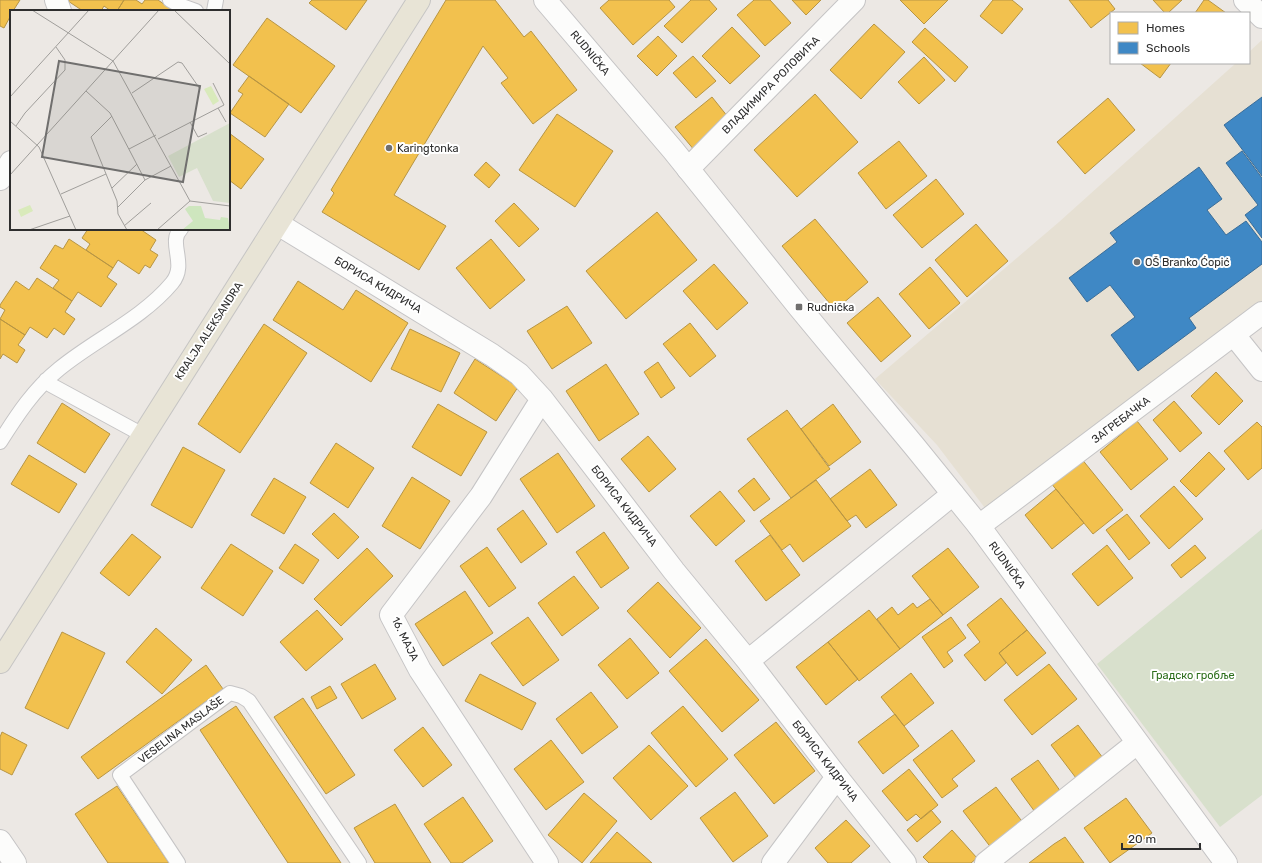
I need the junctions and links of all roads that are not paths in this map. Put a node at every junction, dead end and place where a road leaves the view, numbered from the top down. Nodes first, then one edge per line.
1 (56, 0) edge
2 (170, 0) edge
3 (216, 0) edge
4 (419, 0) edge
5 (545, 0) edge
6 (854, 0) edge
7 (1245, 0) edge
8 (60, 10) edge
9 (193, 10) edge
10 (214, 10) edge
11 (1262, 17) edge
12 (10, 164) edge
13 (688, 169) junction
14 (0, 179) edge
15 (278, 224) junction
16 (179, 230) edge
17 (1262, 314) edge
18 (1234, 335) junction
19 (1262, 370) edge
20 (46, 380) junction
21 (542, 399) junction
22 (143, 435) junction
23 (0, 442) edge
24 (953, 494) junction
25 (979, 526) junction
26 (748, 661) junction
27 (0, 662) edge
28 (1138, 743) junction
29 (837, 777) junction
30 (0, 841) edge
31 (15, 863) edge
32 (178, 863) edge
33 (359, 863) edge
34 (547, 863) edge
35 (773, 863) edge
36 (905, 863) edge
37 (986, 863) edge
38 (1226, 863) edge

1 - 8 street
2 - 9 lane
3 - 10 lane
4 - 15 main road, KRALJA ALEKSANDRA
5 - 13 street, RUDNIČKA
6 - 13 street, ВЛАДИМИРА РОЛОВИЋА
7 - 11 street
12 - 14 street
13 - 24 street, RUDNIČKA
15 - 21 street, БОРИСА KИДРИЧА
15 - 22 main road, KRALJA ALEKSANDRA
16 - 20 lane
17 - 18 street, ЗАГРЕБАЧКА
18 - 19 street
18 - 25 street, ЗАГРЕБАЧКА
20 - 22 lane
20 - 23 lane
21 - 26 street, БОРИСА KИДРИЧА
21 - 34 street, 16. МАЈА
22 - 27 main road, KRALJA ALEKSANDRA
24 - 25 street, RUDNIČKA
24 - 26 street
25 - 28 street, RUDNIČKA
26 - 29 street, БОРИСА KИДРИЧА
28 - 37 street
28 - 38 street, RUDNIČKA
29 - 35 street
29 - 36 street, БОРИСА KИДРИЧА
30 - 31 street
32 - 33 lane, VESELINA MASLAŠE

